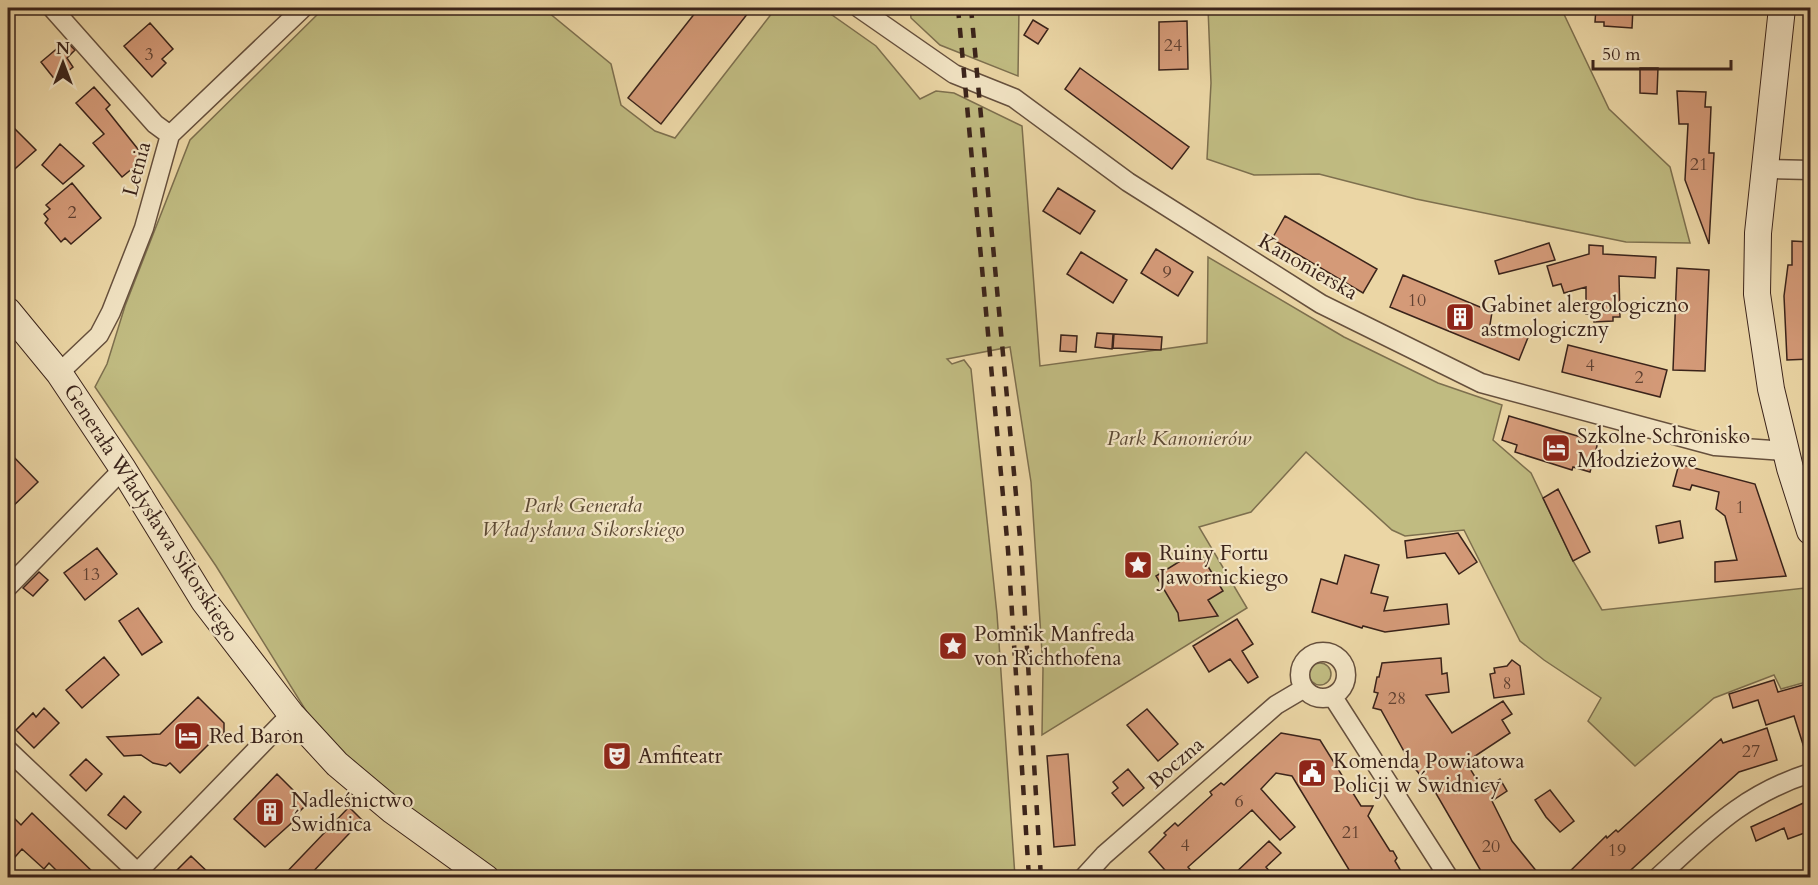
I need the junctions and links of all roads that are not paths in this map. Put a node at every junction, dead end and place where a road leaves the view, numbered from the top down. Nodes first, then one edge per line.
1 (52, 8) edge
2 (303, 8) edge
3 (860, 8) edge
4 (1782, 8) edge
5 (170, 135) junction
6 (1765, 169) junction
7 (1810, 170) edge
8 (8, 311) edge
9 (59, 373) junction
10 (1785, 451) junction
11 (123, 469) junction
12 (1810, 531) edge
13 (8, 587) edge
14 (1303, 689) junction
15 (1333, 697) junction
16 (291, 714) junction
17 (8, 750) edge
18 (1810, 773) edge
19 (134, 875) edge
20 (486, 878) edge
21 (1083, 878) edge
22 (1449, 878) edge
23 (1657, 878) edge

1 - 5 street
2 - 5 street, Letnia
3 - 10 street, Kanonierska
4 - 6 street
5 - 9 street, Letnia
6 - 7 street
6 - 10 street
8 - 9 street, Generała Władysława Sikorskiego
9 - 11 street, Generała Władysława Sikorskiego
10 - 12 street
11 - 13 street
11 - 16 street, Generała Władysława Sikorskiego
14 - 15 street
14 - 15 street
14 - 21 street, Boczna
15 - 22 street
16 - 19 street
16 - 20 street, Generała Władysława Sikorskiego
17 - 19 street
18 - 23 street

